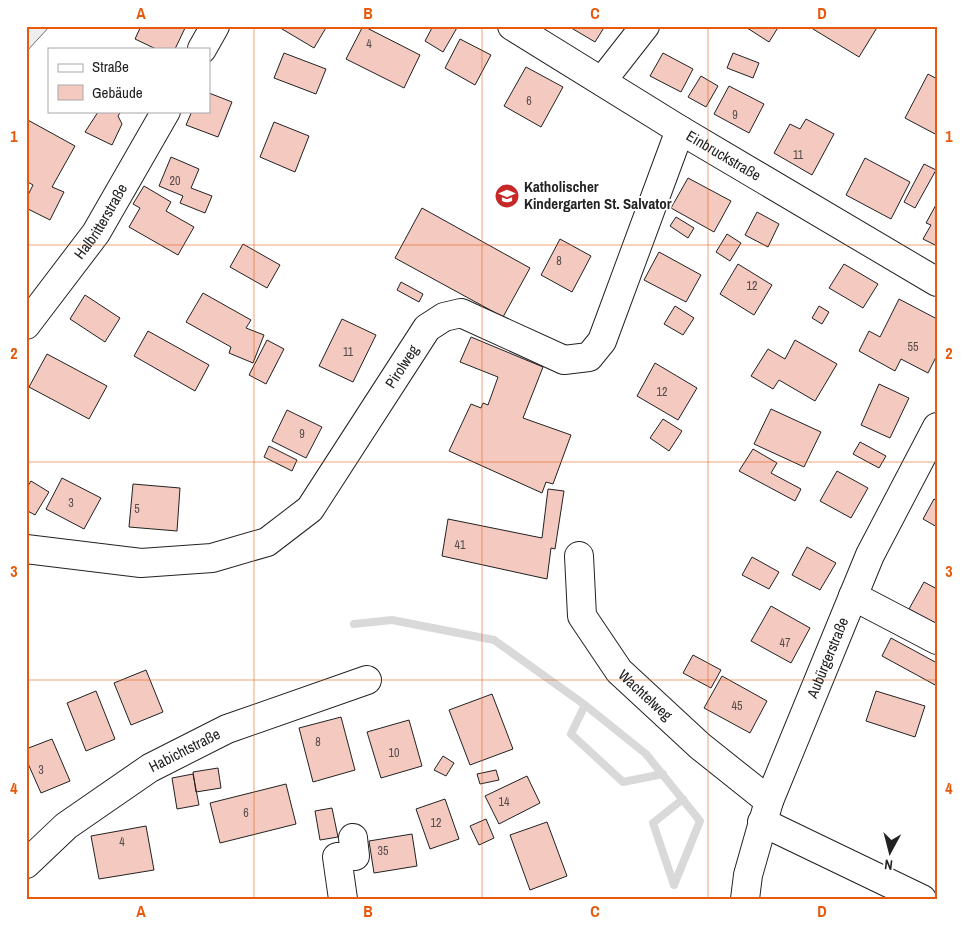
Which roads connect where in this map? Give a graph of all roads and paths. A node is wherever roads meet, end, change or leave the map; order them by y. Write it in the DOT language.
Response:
graph roads {
  1 [pos="215,26"];
  2 [pos="512,26"];
  3 [pos="645,26"];
  4 [pos="203,48"];
  5 [pos="602,81"];
  6 [pos="165,112"];
  7 [pos="680,130"];
  8 [pos="937,282"];
  9 [pos="26,325"];
  10 [pos="937,427"];
  11 [pos="26,549"];
  12 [pos="579,556"];
  13 [pos="853,596"];
  14 [pos="937,640"];
  15 [pos="366,680"];
  16 [pos="766,812"];
  17 [pos="353,838"];
  18 [pos="26,864"];
  19 [pos="343,899"];
  20 [pos="745,899"];
  21 [pos="922,899"];
  1 -- 4 [label="street"];
  2 -- 5 [label="street, Einbruckstraße"];
  3 -- 5 [label="street"];
  5 -- 7 [label="street, Einbruckstraße"];
  6 -- 9 [label="street, Halbritterstraße"];
  7 -- 8 [label="street, Einbruckstraße"];
  7 -- 11 [label="street, Pirolweg"];
  10 -- 13 [label="street, Aubürgerstraße"];
  12 -- 16 [label="street, Wachtelweg"];
  13 -- 14 [label="street"];
  13 -- 16 [label="street, Aubürgerstraße"];
  15 -- 18 [label="street, Habichtstraße"];
  16 -- 20 [label="street, Aubürgerstraße"];
  16 -- 21 [label="street, Wachtelweg"];
  17 -- 19 [label="street"];
}
